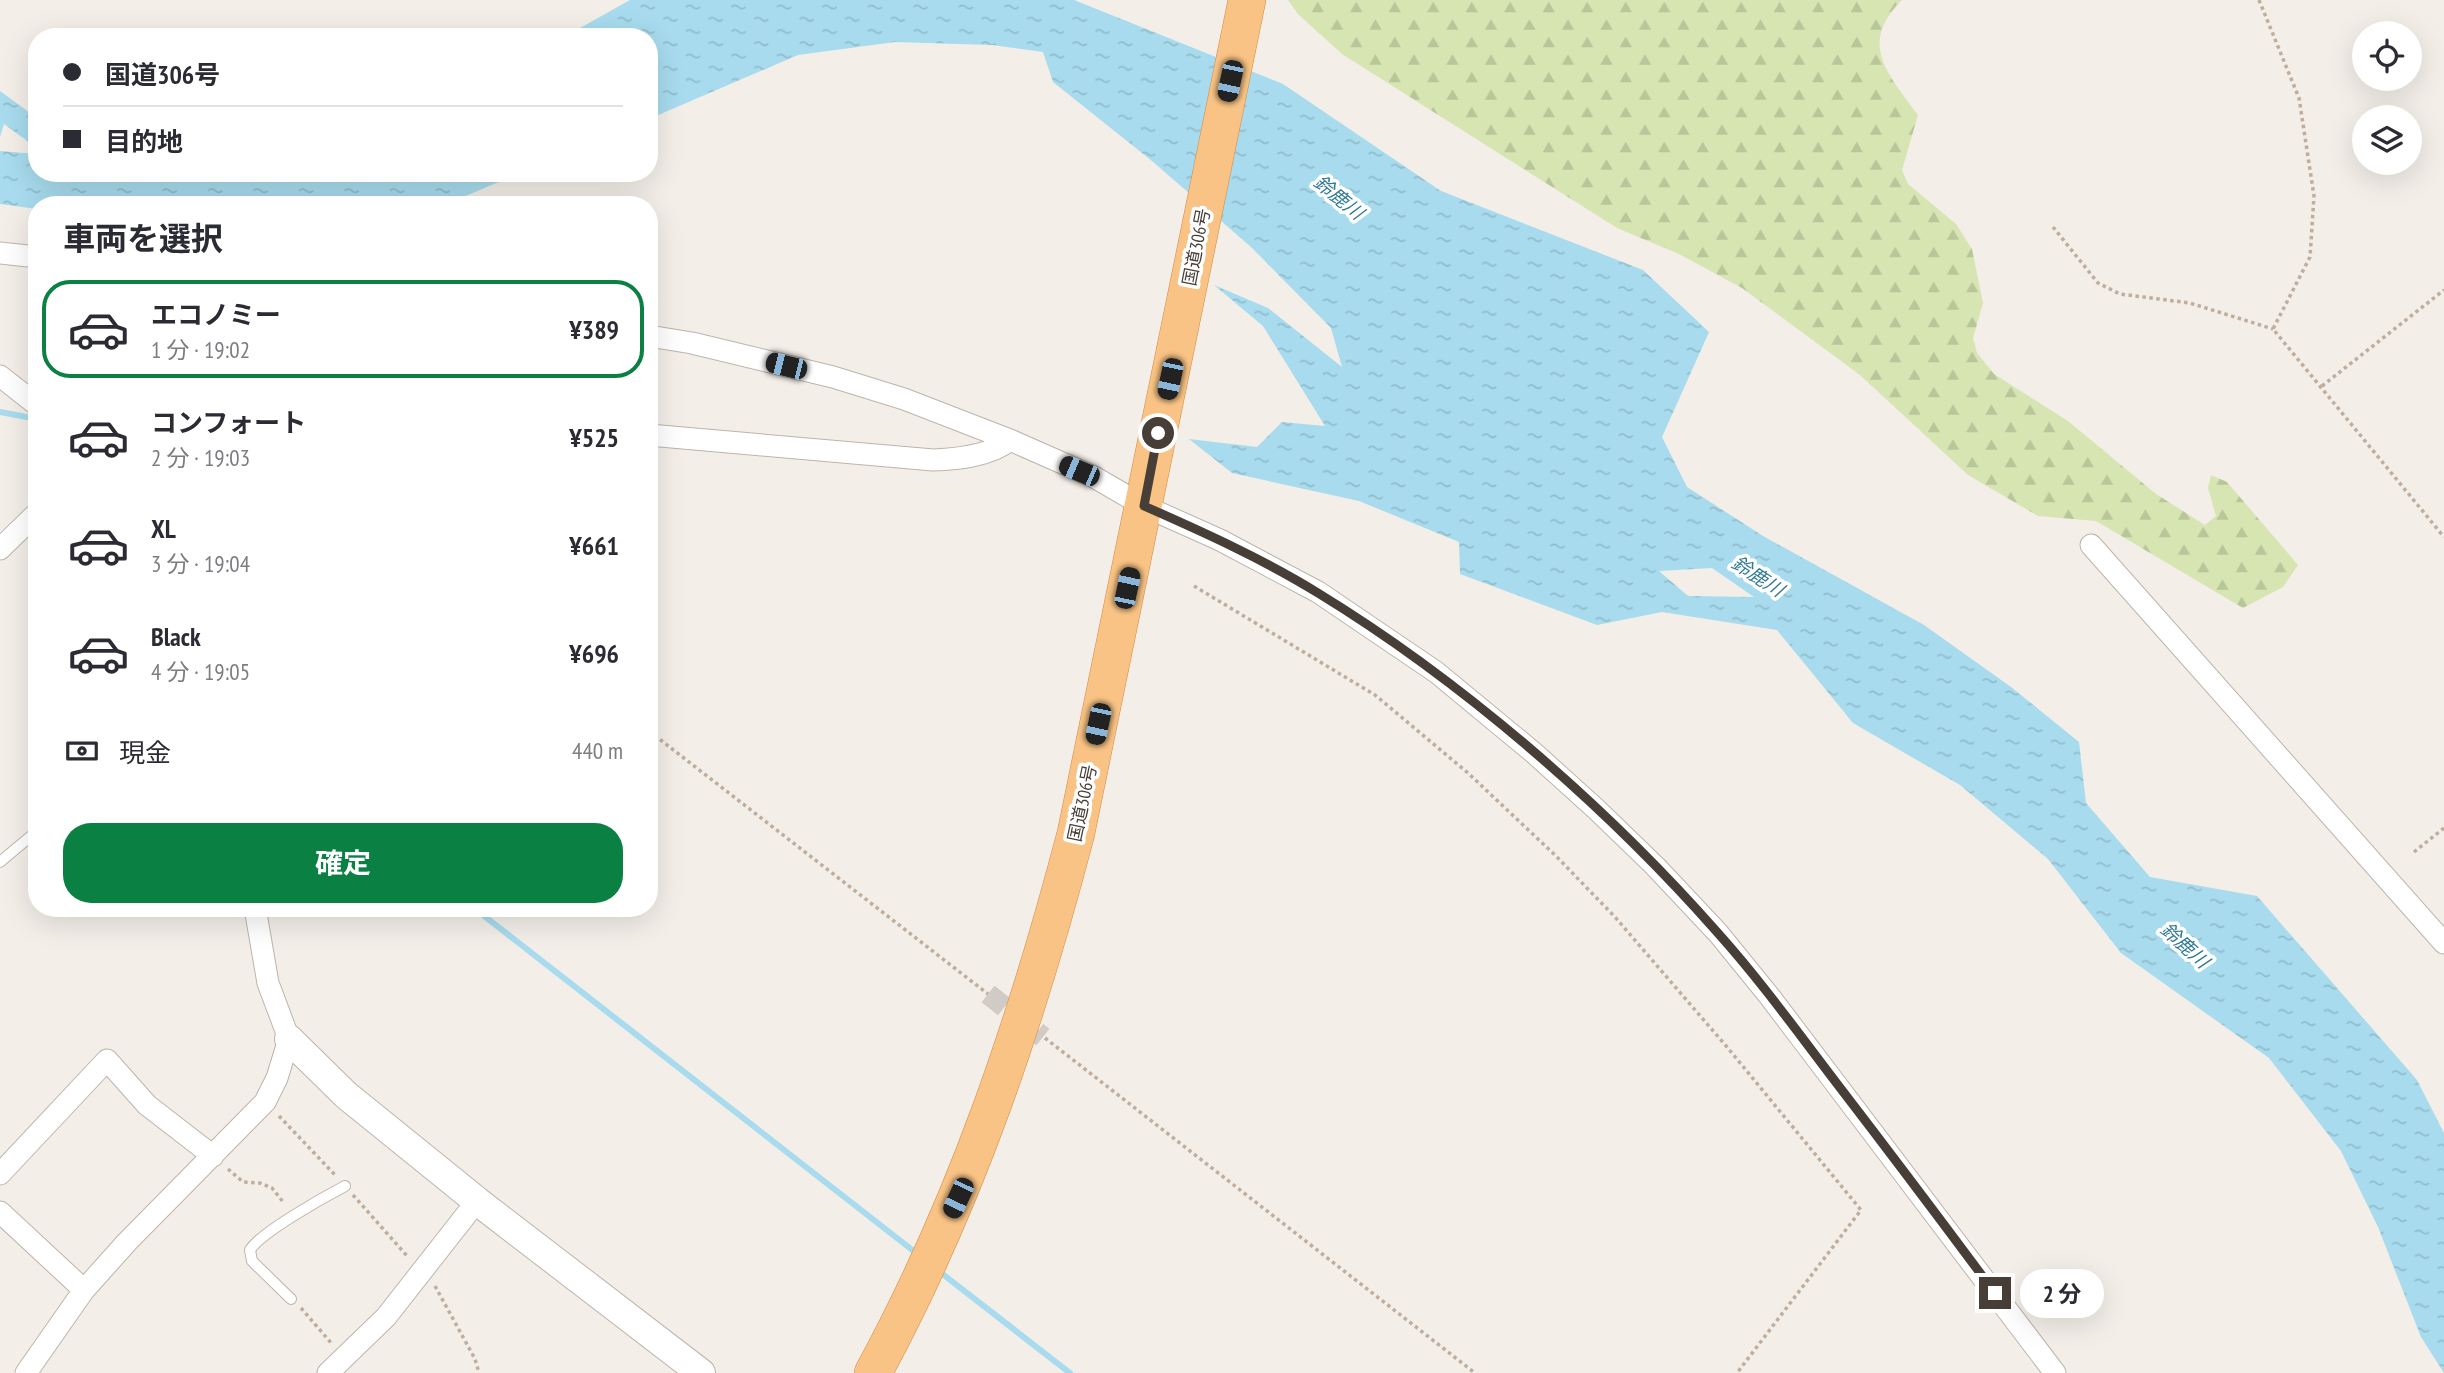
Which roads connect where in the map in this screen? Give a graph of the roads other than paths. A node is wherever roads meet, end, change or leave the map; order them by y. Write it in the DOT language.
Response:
graph roads {
  1 [pos="1247,0"];
  2 [pos="0,253"];
  3 [pos="28,256"];
  4 [pos="658,338"];
  5 [pos="0,376"];
  6 [pos="28,398"];
  7 [pos="658,436"];
  8 [pos="1010,440"];
  9 [pos="1146,497"];
  10 [pos="28,522"];
  11 [pos="2091,545"];
  12 [pos="0,549"];
  13 [pos="28,839"];
  14 [pos="0,862"];
  15 [pos="251,917"];
  16 [pos="2444,943"];
  17 [pos="289,1039"];
  18 [pos="213,1156"];
  19 [pos="0,1174"];
  20 [pos="345,1186"];
  21 [pos="477,1201"];
  22 [pos="0,1212"];
  23 [pos="83,1290"];
  24 [pos="291,1299"];
  25 [pos="26,1373"];
  26 [pos="328,1373"];
  27 [pos="701,1373"];
  28 [pos="873,1373"];
  29 [pos="2054,1373"];
  1 -- 9 [label="highway, 国道306号"];
  2 -- 3 [label="street"];
  4 -- 8 [label="street"];
  5 -- 6 [label="street"];
  7 -- 8 [label="street"];
  8 -- 9 [label="street"];
  9 -- 28 [label="highway, 国道306号"];
  9 -- 29 [label="street"];
  10 -- 12 [label="street"];
  11 -- 16 [label="street"];
  13 -- 14 [label="lane"];
  15 -- 17 [label="street"];
  17 -- 18 [label="street"];
  17 -- 21 [label="street"];
  18 -- 19 [label="street"];
  18 -- 23 [label="street"];
  20 -- 24 [label="lane"];
  21 -- 26 [label="street"];
  21 -- 27 [label="street"];
  22 -- 23 [label="street"];
  23 -- 25 [label="street"];
}
